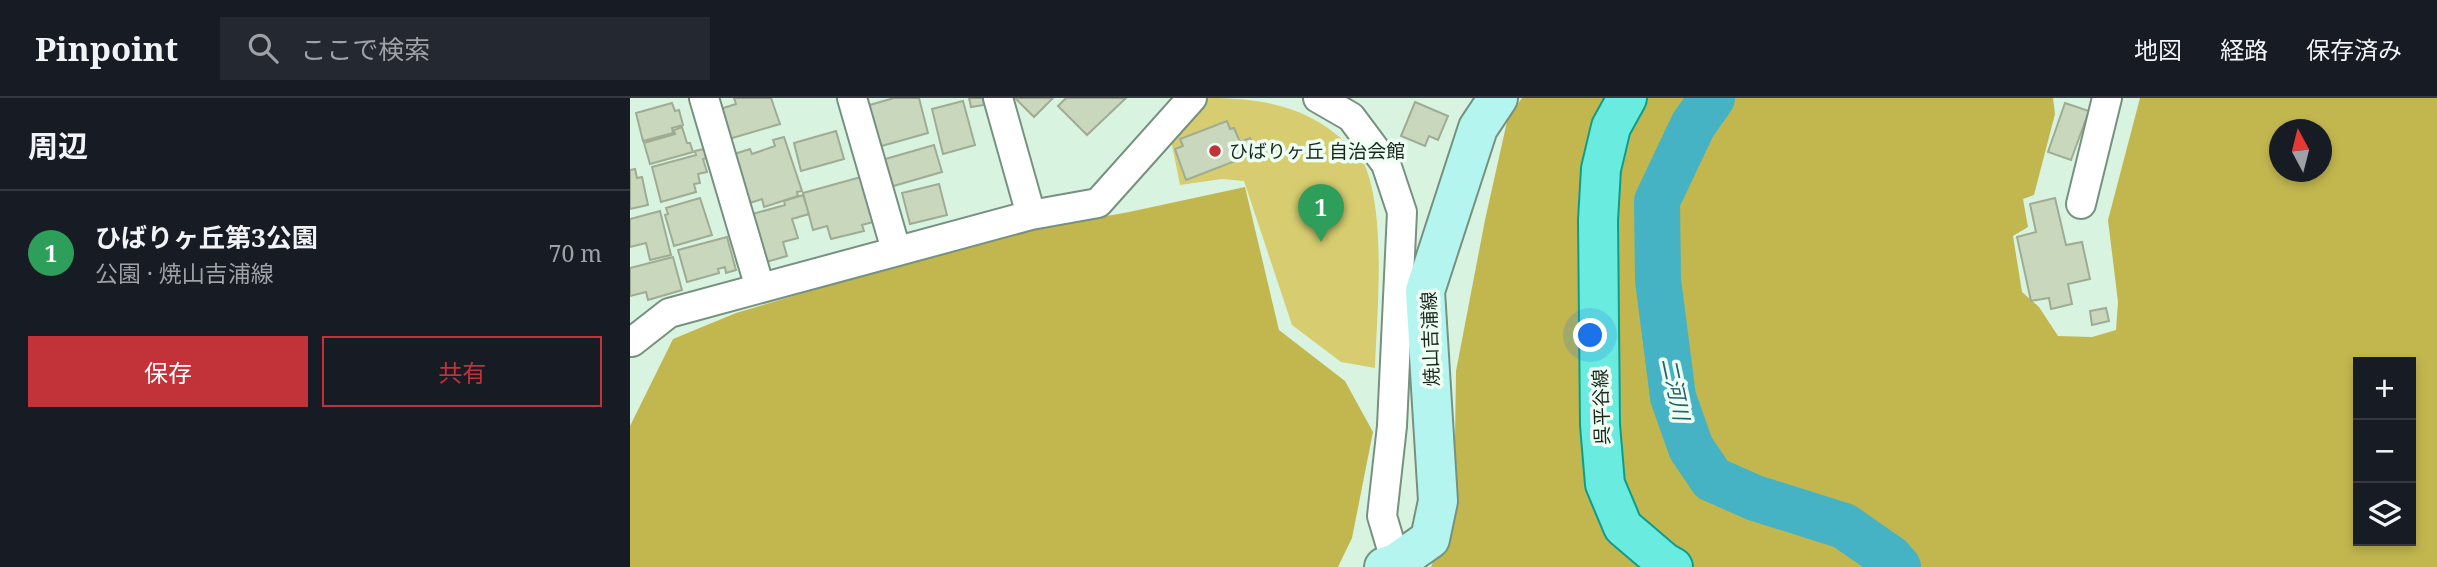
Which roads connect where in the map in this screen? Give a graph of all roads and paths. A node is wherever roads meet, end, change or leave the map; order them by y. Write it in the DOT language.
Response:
graph roads {
  1 [pos="704,98"];
  2 [pos="852,98"];
  3 [pos="998,98"];
  4 [pos="1192,98"];
  5 [pos="1318,98"];
  6 [pos="1499,98"];
  7 [pos="1627,98"];
  8 [pos="2107,98"];
  9 [pos="2081,204"];
  10 [pos="1031,215"];
  11 [pos="896,250"];
  12 [pos="760,288"];
  13 [pos="631,341"];
  14 [pos="1390,565"];
  15 [pos="1673,567"];
  1 -- 12 [label="street"];
  2 -- 11 [label="street"];
  3 -- 10 [label="street"];
  4 -- 10 [label="street"];
  5 -- 14 [label="street"];
  6 -- 14 [label="main road, 焼山吉浦線"];
  7 -- 15 [label="main road, 呉平谷線"];
  8 -- 9 [label="street"];
  10 -- 11 [label="street"];
  11 -- 12 [label="street"];
  12 -- 13 [label="street"];
}
